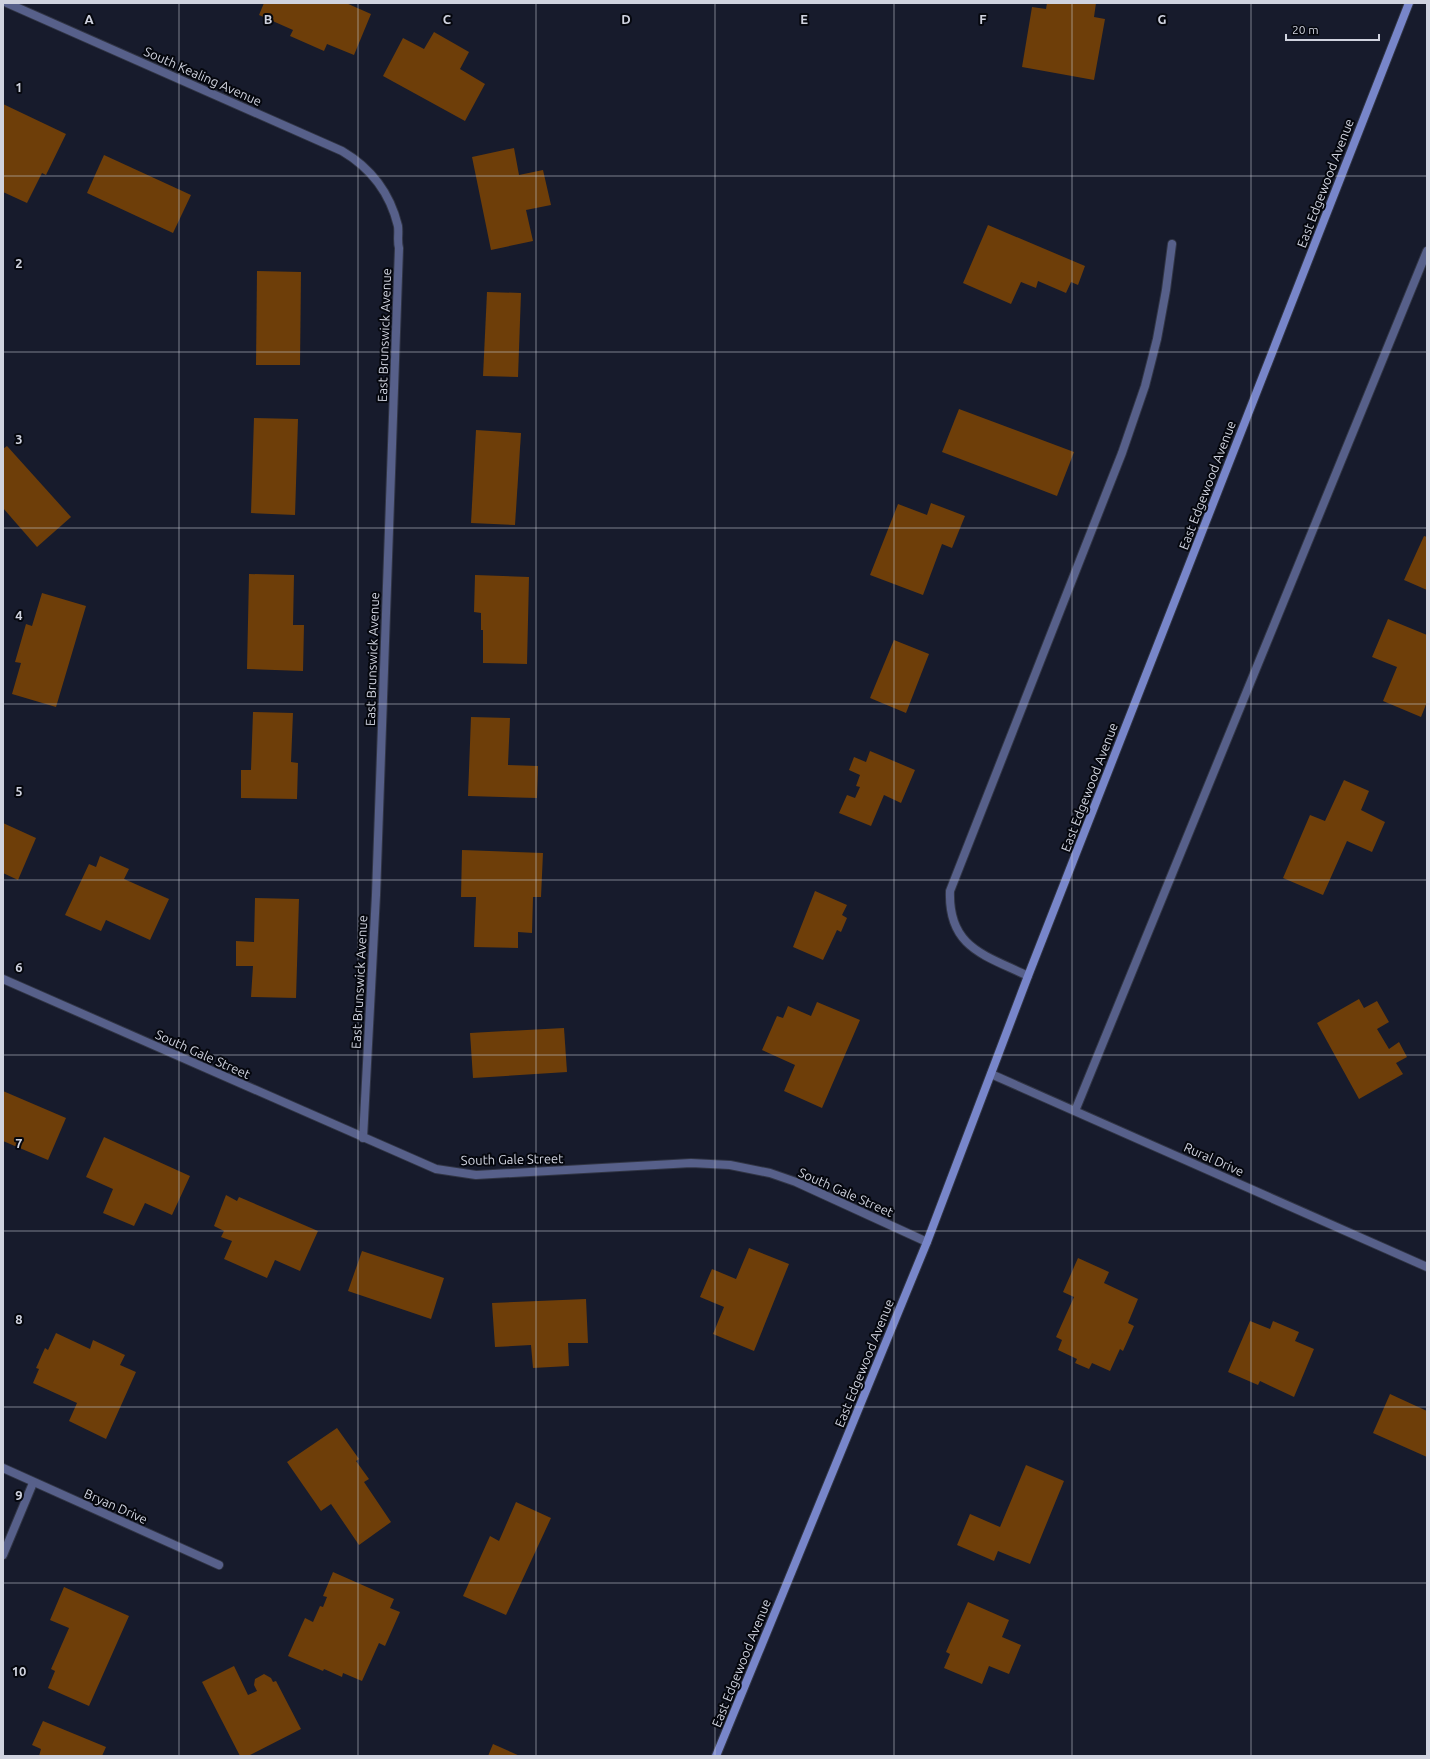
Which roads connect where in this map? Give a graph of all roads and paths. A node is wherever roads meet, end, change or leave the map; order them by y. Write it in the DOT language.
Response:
graph roads {
  1 [pos="7,3"];
  2 [pos="1409,3"];
  3 [pos="380,185"];
  4 [pos="1172,244"];
  5 [pos="1427,251"];
  6 [pos="1028,976"];
  7 [pos="3,978"];
  8 [pos="991,1074"];
  9 [pos="1075,1111"];
  10 [pos="363,1138"];
  11 [pos="927,1242"];
  12 [pos="1427,1267"];
  13 [pos="3,1468"];
  14 [pos="33,1483"];
  15 [pos="3,1555"];
  16 [pos="219,1565"];
  17 [pos="716,1756"];
  1 -- 3 [label="street, South Kealing Avenue"];
  2 -- 6 [label="main road, East Edgewood Avenue"];
  3 -- 10 [label="street, East Brunswick Avenue"];
  4 -- 6 [label="street"];
  5 -- 9 [label="street"];
  6 -- 8 [label="main road, East Edgewood Avenue"];
  7 -- 10 [label="street, South Gale Street"];
  8 -- 9 [label="street, Rural Drive"];
  8 -- 11 [label="main road, East Edgewood Avenue"];
  9 -- 12 [label="street, Rural Drive"];
  10 -- 11 [label="street, South Gale Street"];
  11 -- 17 [label="main road, East Edgewood Avenue"];
  13 -- 14 [label="street, Bryan Drive"];
  14 -- 15 [label="street"];
  14 -- 16 [label="street, Bryan Drive"];
}
